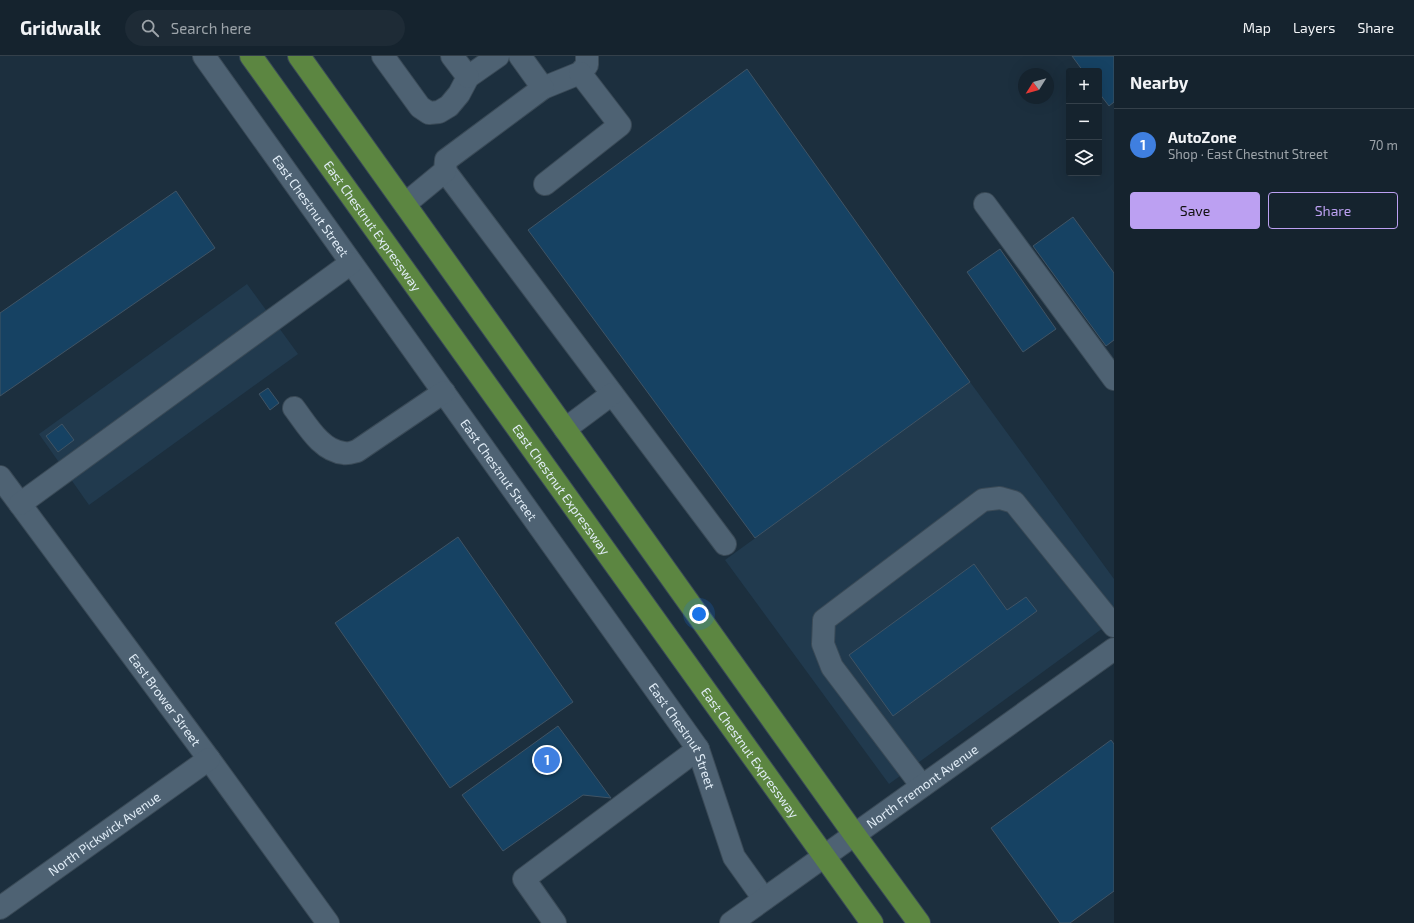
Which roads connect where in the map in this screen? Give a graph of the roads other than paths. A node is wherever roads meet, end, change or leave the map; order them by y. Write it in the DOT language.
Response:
graph roads {
  1 [pos="204,56"];
  2 [pos="251,56"];
  3 [pos="299,56"];
  4 [pos="383,56"];
  5 [pos="452,56"];
  6 [pos="498,56"];
  7 [pos="520,56"];
  8 [pos="584,65"];
  9 [pos="468,77"];
  10 [pos="543,88"];
  11 [pos="445,172"];
  12 [pos="545,184"];
  13 [pos="405,204"];
  14 [pos="985,204"];
  15 [pos="351,263"];
  16 [pos="1114,379"];
  17 [pos="444,392"];
  18 [pos="612,394"];
  19 [pos="294,408"];
  20 [pos="565,430"];
  21 [pos="0,478"];
  22 [pos="20,504"];
  23 [pos="725,544"];
  24 [pos="1114,626"];
  25 [pos="1114,649"];
  26 [pos="698,749"];
  27 [pos="209,759"];
  28 [pos="922,786"];
  29 [pos="854,834"];
  30 [pos="823,856"];
  31 [pos="764,899"];
  32 [pos="0,908"];
  33 [pos="328,923"];
  34 [pos="555,923"];
  35 [pos="731,923"];
  36 [pos="872,923"];
  37 [pos="919,923"];
  1 -- 15 [label="street, East Chestnut Street"];
  2 -- 30 [label="main road, East Chestnut Expressway"];
  3 -- 13 [label="main road"];
  4 -- 9 [label="street"];
  5 -- 9 [label="street"];
  6 -- 9 [label="street"];
  7 -- 10 [label="street"];
  8 -- 10 [label="street"];
  8 -- 12 [label="street"];
  10 -- 11 [label="street"];
  11 -- 13 [label="street"];
  11 -- 18 [label="street"];
  13 -- 20 [label="main road"];
  14 -- 16 [label="street"];
  15 -- 17 [label="street, East Chestnut Street"];
  15 -- 22 [label="street"];
  17 -- 19 [label="street"];
  17 -- 26 [label="street, East Chestnut Street"];
  18 -- 20 [label="street"];
  18 -- 23 [label="street"];
  20 -- 29 [label="main road"];
  21 -- 22 [label="street, East Brower Street"];
  22 -- 27 [label="street, East Brower Street"];
  24 -- 28 [label="street"];
  25 -- 28 [label="street, North Fremont Avenue"];
  26 -- 31 [label="street, East Chestnut Street"];
  26 -- 34 [label="street"];
  27 -- 32 [label="street, North Pickwick Avenue"];
  27 -- 33 [label="street, East Brower Street"];
  28 -- 29 [label="street, North Fremont Avenue"];
  29 -- 30 [label="street, North Fremont Avenue"];
  29 -- 37 [label="main road"];
  30 -- 31 [label="street, North Fremont Avenue"];
  30 -- 36 [label="main road, East Chestnut Expressway"];
  31 -- 35 [label="street, North Fremont Avenue"];
}
